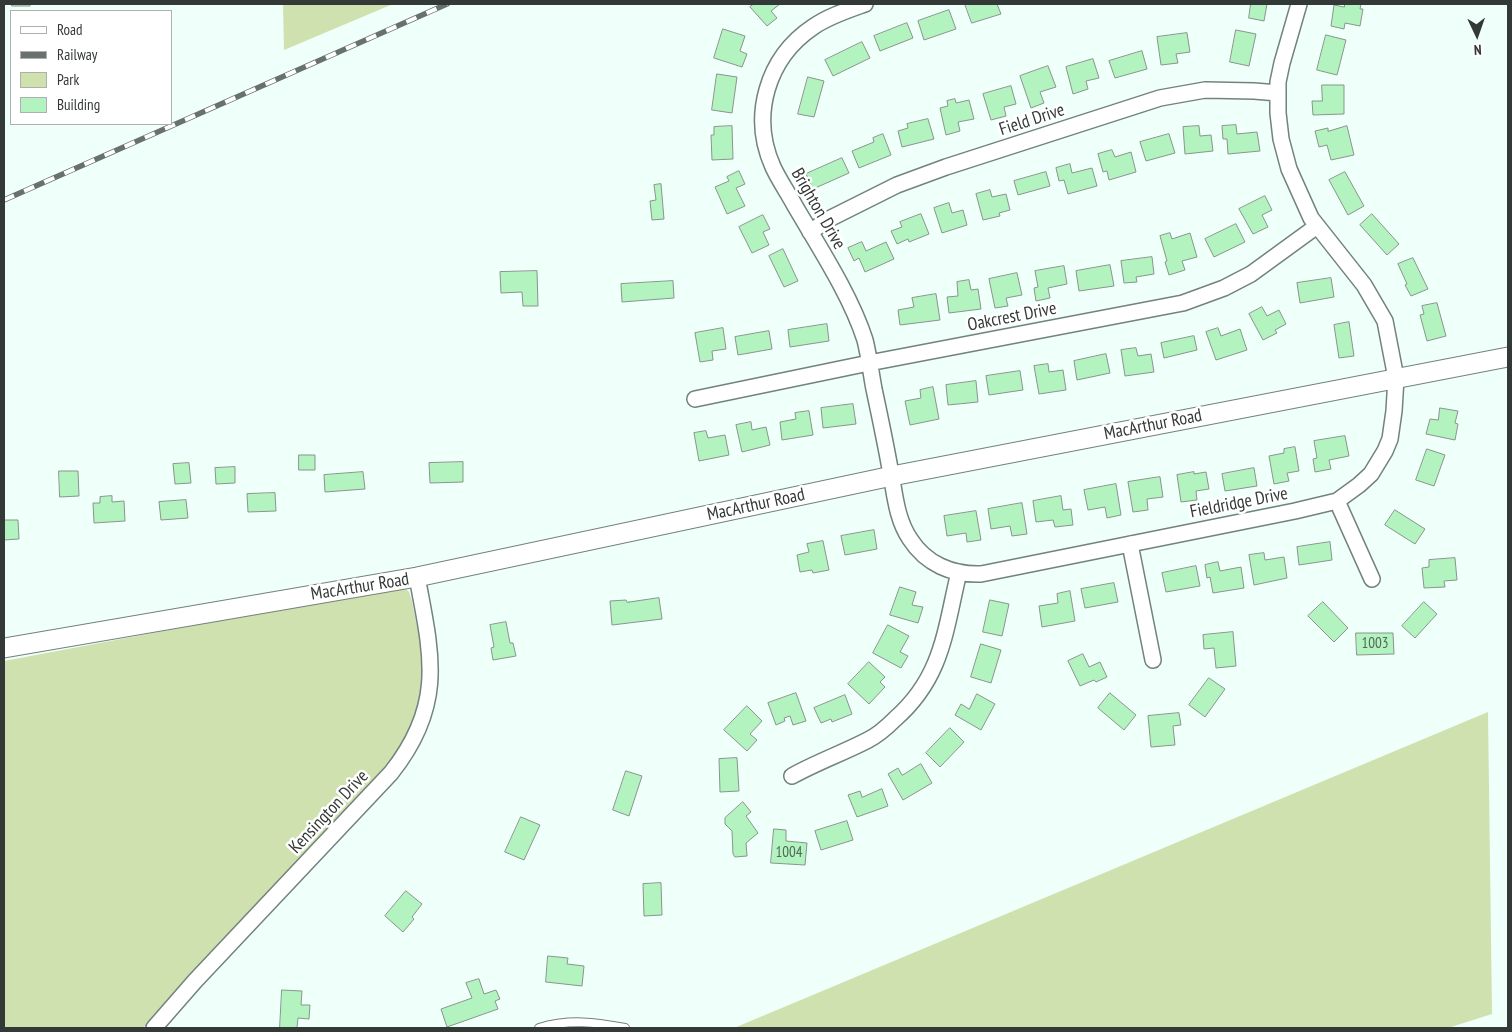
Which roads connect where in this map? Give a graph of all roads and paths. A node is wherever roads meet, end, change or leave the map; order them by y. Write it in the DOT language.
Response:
graph roads {
  1 [pos="865,4"];
  2 [pos="1299,4"];
  3 [pos="1278,93"];
  4 [pos="1317,226"];
  5 [pos="810,232"];
  6 [pos="1508,357"];
  7 [pos="869,363"];
  8 [pos="1396,378"];
  9 [pos="695,399"];
  10 [pos="892,476"];
  11 [pos="1337,501"];
  12 [pos="1130,544"];
  13 [pos="959,572"];
  14 [pos="417,577"];
  15 [pos="1372,579"];
  16 [pos="4,648"];
  17 [pos="1153,660"];
  18 [pos="792,776"];
  19 [pos="154,1028"];
  20 [pos="539,1028"];
  21 [pos="625,1028"];
  1 -- 5 [label="street, Brighton Drive"];
  2 -- 3 [label="street, Fieldridge Drive"];
  3 -- 4 [label="street, Fieldridge Drive"];
  3 -- 5 [label="street, Field Drive"];
  4 -- 7 [label="street, Oakcrest Drive"];
  4 -- 8 [label="street, Fieldridge Drive"];
  5 -- 7 [label="street, Brighton Drive"];
  6 -- 8 [label="street, MacArthur Road"];
  7 -- 9 [label="street, Oakcrest Drive"];
  7 -- 10 [label="street, Brighton Drive"];
  8 -- 10 [label="street, MacArthur Road"];
  8 -- 11 [label="street, Fieldridge Drive"];
  10 -- 13 [label="street, Fieldridge Drive"];
  10 -- 14 [label="street, MacArthur Road"];
  11 -- 12 [label="street, Fieldridge Drive"];
  11 -- 15 [label="street"];
  12 -- 13 [label="street, Fieldridge Drive"];
  12 -- 17 [label="street"];
  13 -- 18 [label="street"];
  14 -- 16 [label="street, MacArthur Road"];
  14 -- 19 [label="street, Kensington Drive"];
  20 -- 21 [label="lane"];
}
